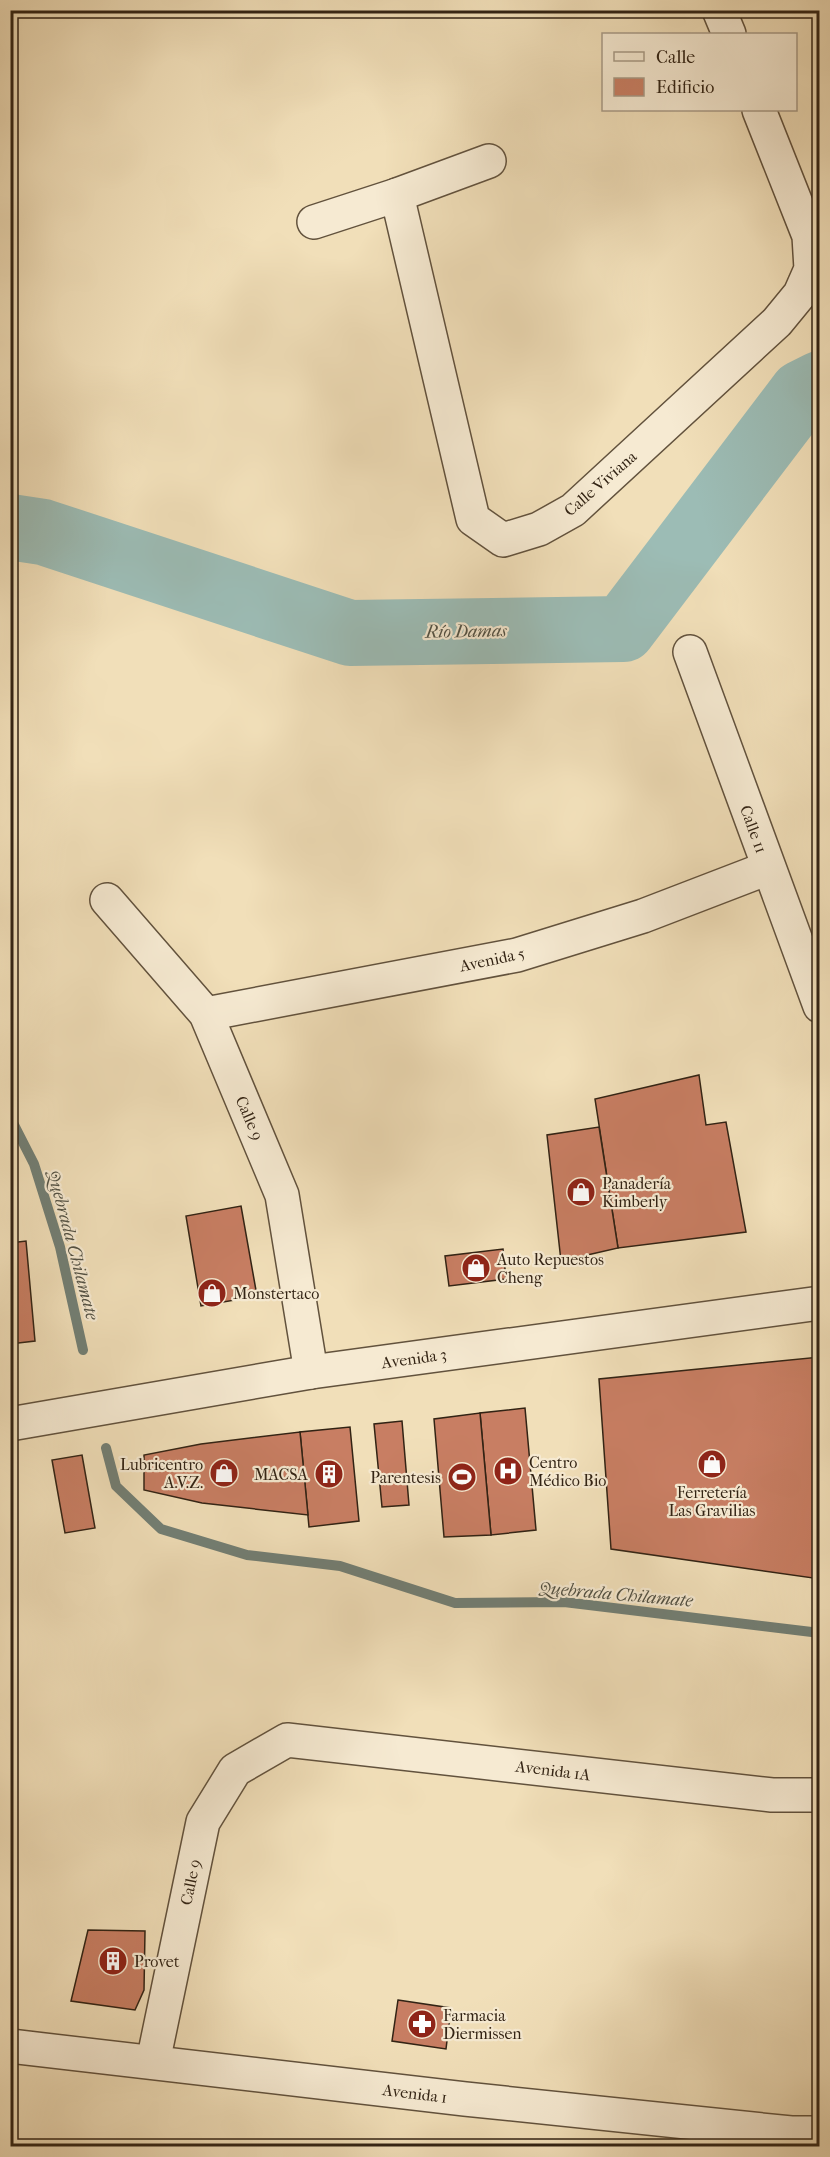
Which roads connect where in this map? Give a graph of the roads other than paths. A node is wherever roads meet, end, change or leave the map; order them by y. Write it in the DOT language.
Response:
graph roads {
  1 [pos="719,10"];
  2 [pos="729,33"];
  3 [pos="759,111"];
  4 [pos="489,161"];
  5 [pos="397,195"];
  6 [pos="314,222"];
  7 [pos="690,652"];
  8 [pos="768,868"];
  9 [pos="107,900"];
  10 [pos="819,1006"];
  11 [pos="206,1014"];
  12 [pos="819,1303"];
  13 [pos="311,1372"];
  14 [pos="10,1424"];
  15 [pos="287,1740"];
  16 [pos="819,1795"];
  17 [pos="10,2046"];
  18 [pos="153,2062"];
  19 [pos="819,2133"];
  1 -- 2 [label="street"];
  3 -- 5 [label="street, Calle Viviana"];
  4 -- 5 [label="street"];
  5 -- 6 [label="street"];
  7 -- 8 [label="street, Calle 11"];
  8 -- 10 [label="street, Calle 11"];
  8 -- 11 [label="street, Avenida 5"];
  9 -- 11 [label="street, Calle 9"];
  11 -- 13 [label="street, Calle 9"];
  12 -- 13 [label="street, Avenida 3"];
  13 -- 14 [label="street, Avenida 3"];
  15 -- 16 [label="street, Avenida 1A"];
  15 -- 18 [label="street, Calle 9"];
  17 -- 18 [label="street, Avenida 1"];
  18 -- 19 [label="street, Avenida 1"];
}
